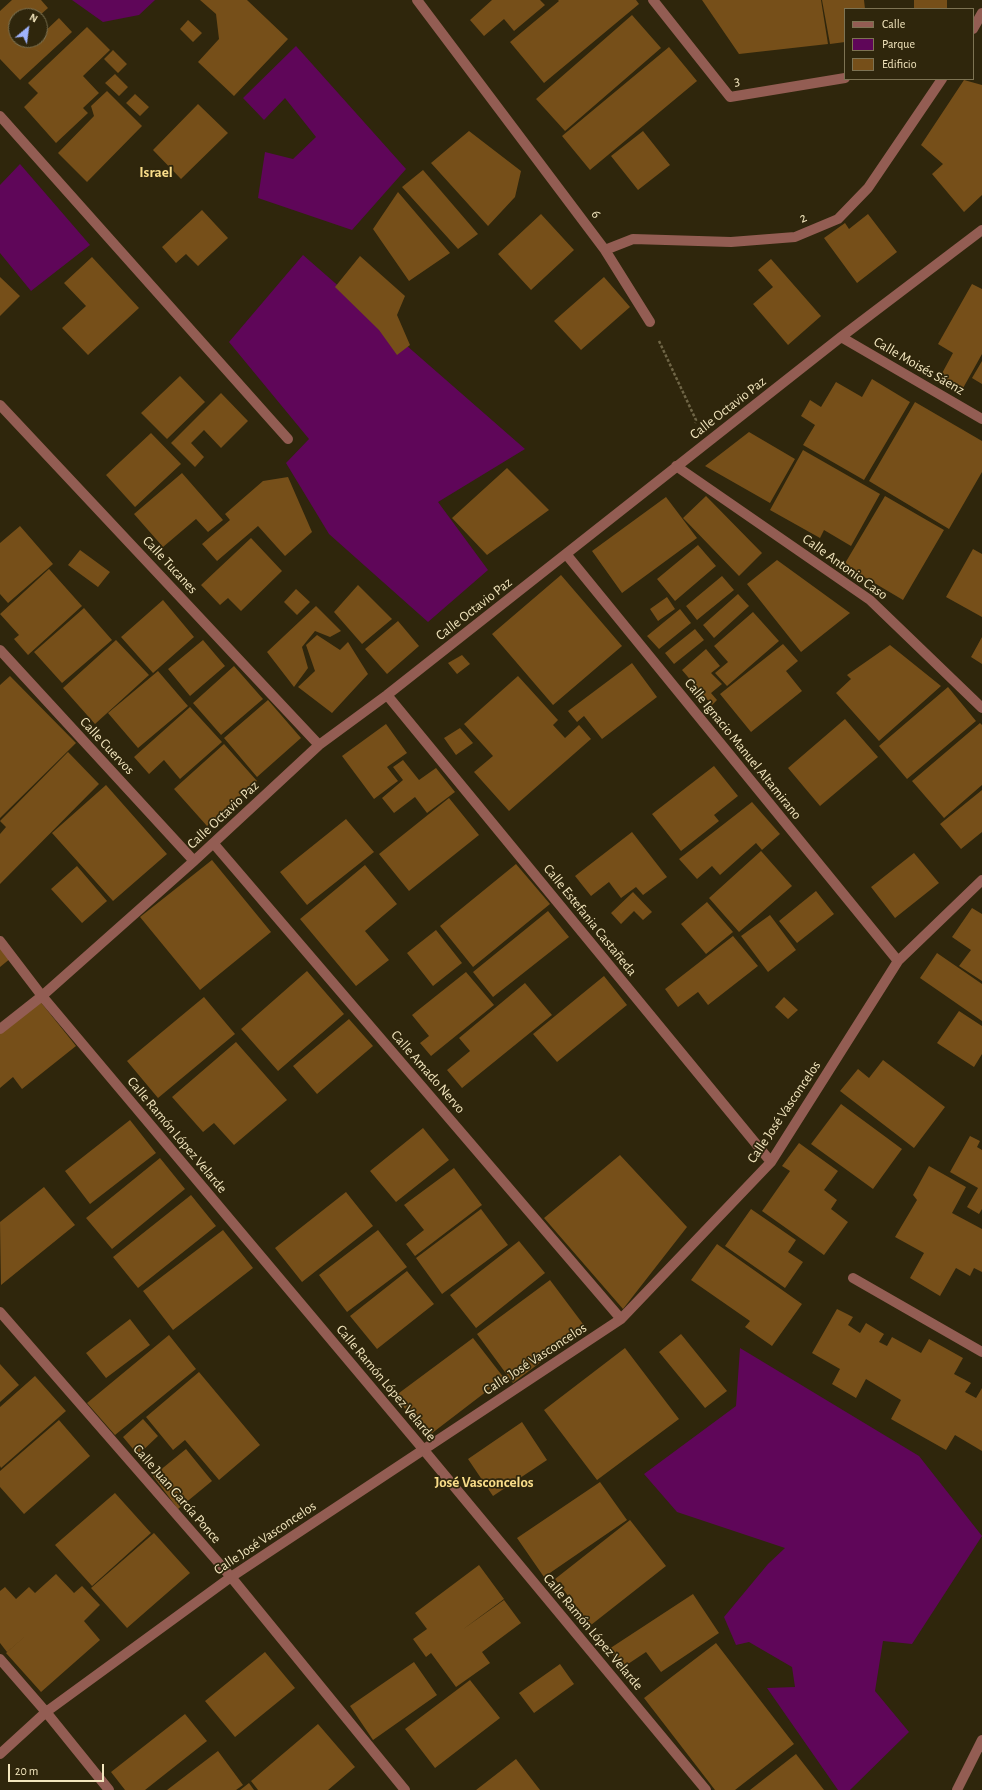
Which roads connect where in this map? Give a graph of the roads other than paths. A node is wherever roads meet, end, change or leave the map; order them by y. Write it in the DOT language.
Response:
graph roads {
  1 [pos="417,0"];
  2 [pos="653,0"];
  3 [pos="982,13"];
  4 [pos="974,27"];
  5 [pos="844,78"];
  6 [pos="941,80"];
  7 [pos="0,116"];
  8 [pos="982,230"];
  9 [pos="605,250"];
  10 [pos="650,322"];
  11 [pos="841,337"];
  12 [pos="0,405"];
  13 [pos="982,419"];
  14 [pos="288,439"];
  15 [pos="676,466"];
  16 [pos="566,554"];
  17 [pos="0,650"];
  18 [pos="387,695"];
  19 [pos="982,708"];
  20 [pos="319,745"];
  21 [pos="214,844"];
  22 [pos="194,861"];
  23 [pos="982,880"];
  24 [pos="0,941"];
  25 [pos="898,961"];
  26 [pos="42,996"];
  27 [pos="0,1029"];
  28 [pos="771,1162"];
  29 [pos="853,1278"];
  30 [pos="0,1312"];
  31 [pos="621,1319"];
  32 [pos="982,1352"];
  33 [pos="423,1449"];
  34 [pos="231,1577"];
  35 [pos="0,1659"];
  36 [pos="46,1712"];
  37 [pos="982,1740"];
  38 [pos="0,1754"];
  39 [pos="109,1790"];
  40 [pos="405,1790"];
  41 [pos="706,1790"];
  42 [pos="957,1790"];
  1 -- 9 [label="street, 6"];
  2 -- 5 [label="street, 3"];
  3 -- 4 [label="street"];
  6 -- 9 [label="street, 2"];
  7 -- 14 [label="street"];
  8 -- 11 [label="street, Calle Octavio Paz"];
  9 -- 10 [label="street, 6"];
  11 -- 13 [label="street, Calle Moisés Sáenz"];
  11 -- 15 [label="street, Calle Octavio Paz"];
  12 -- 20 [label="street, Calle Tucanes"];
  15 -- 16 [label="street, Calle Octavio Paz"];
  15 -- 19 [label="street, Calle Antonio Caso"];
  16 -- 18 [label="street, Calle Octavio Paz"];
  16 -- 25 [label="street, Calle Ignacio Manuel Altamirano"];
  17 -- 22 [label="street, Calle Cuervos"];
  18 -- 20 [label="street, Calle Octavio Paz"];
  18 -- 28 [label="street, Calle Estefania Castañeda"];
  20 -- 21 [label="street, Calle Octavio Paz"];
  21 -- 22 [label="street, Calle Octavio Paz"];
  21 -- 31 [label="street, Calle Amado Nervo"];
  22 -- 26 [label="street, Calle Octavio Paz"];
  23 -- 25 [label="street, Calle José Vasconcelos"];
  24 -- 26 [label="street, Calle Ramón López Velarde"];
  25 -- 28 [label="street, Calle José Vasconcelos"];
  26 -- 27 [label="street, Calle Octavio Paz"];
  26 -- 33 [label="street, Calle Ramón López Velarde"];
  28 -- 31 [label="street, Calle José Vasconcelos"];
  29 -- 32 [label="street"];
  30 -- 34 [label="street, Calle Juan García Ponce"];
  31 -- 33 [label="street, Calle José Vasconcelos"];
  33 -- 34 [label="street, Calle José Vasconcelos"];
  33 -- 41 [label="street, Calle Ramón López Velarde"];
  34 -- 36 [label="street, Calle José Vasconcelos"];
  34 -- 40 [label="street, Calle Juan García Ponce"];
  35 -- 36 [label="street"];
  36 -- 38 [label="street, Calle José Vasconcelos"];
  36 -- 39 [label="street"];
  37 -- 42 [label="street"];
}
